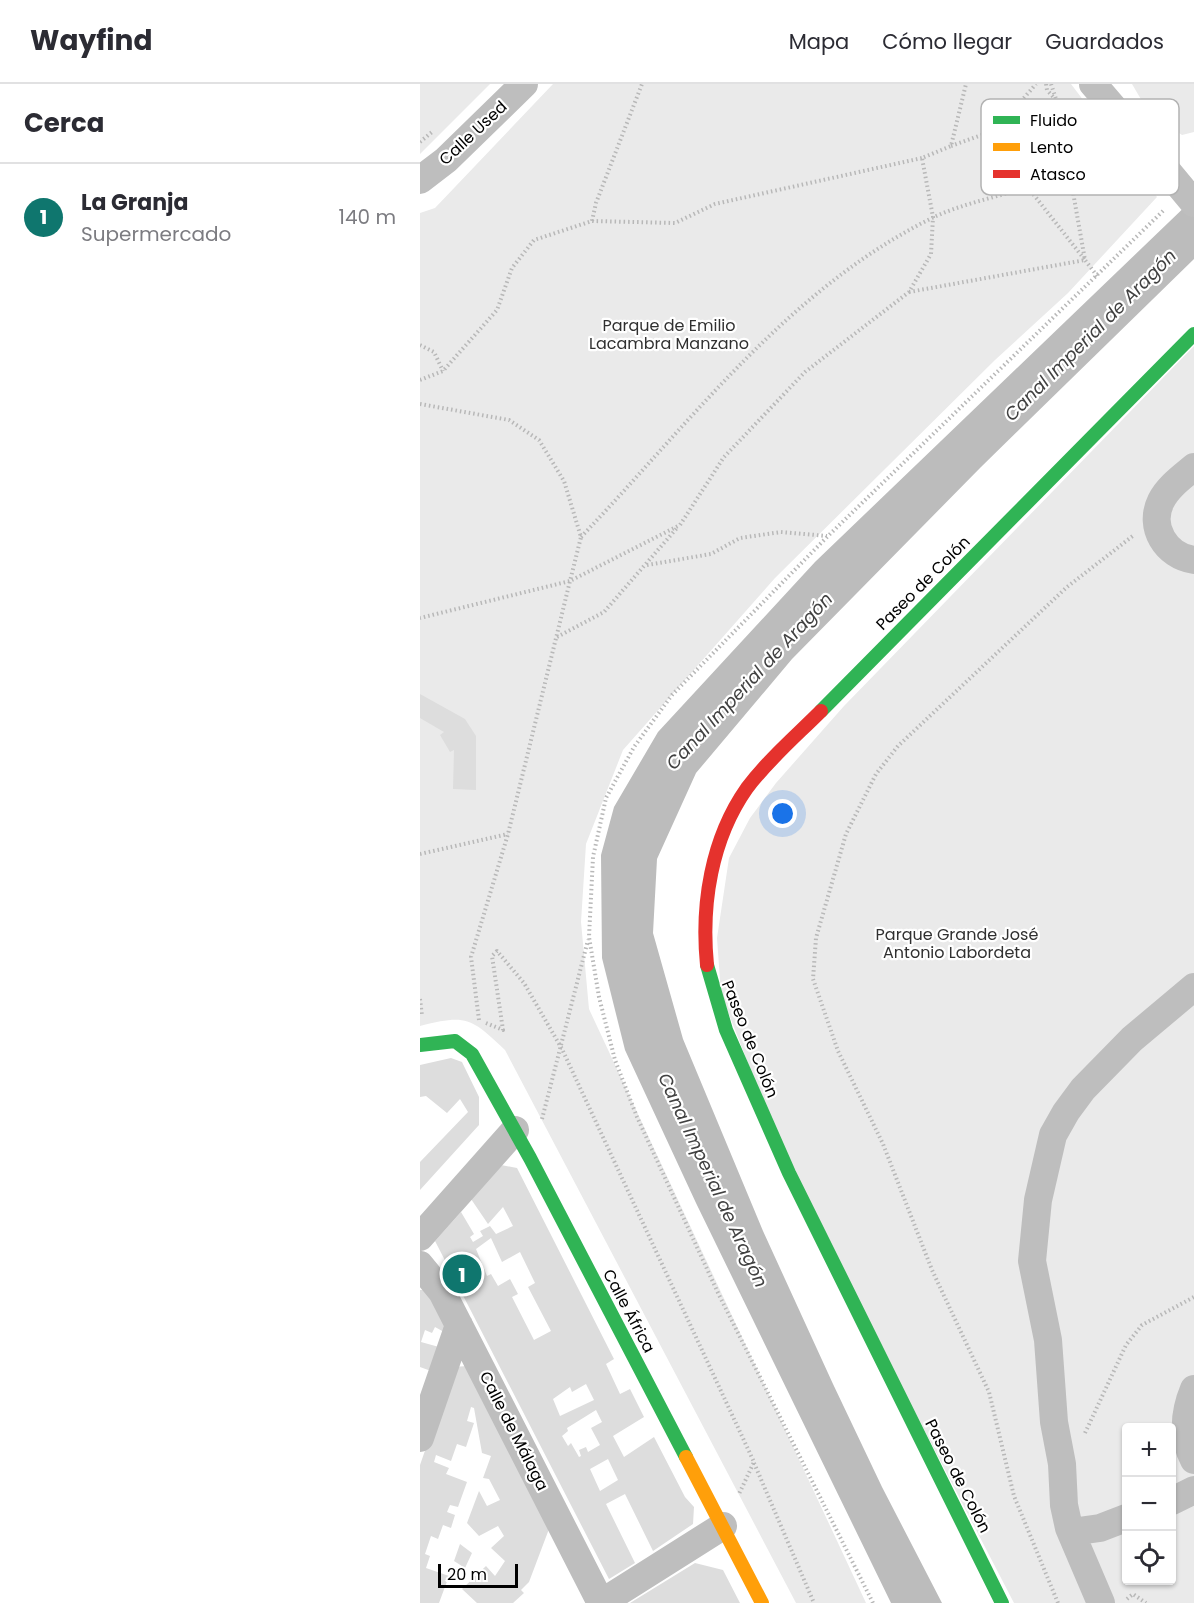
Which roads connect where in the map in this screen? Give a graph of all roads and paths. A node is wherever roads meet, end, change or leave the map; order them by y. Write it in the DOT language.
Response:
graph roads {
  1 [pos="524,84"];
  2 [pos="642,84"];
  3 [pos="966,84"];
  4 [pos="1036,84"];
  5 [pos="1046,84"];
  6 [pos="1051,84"];
  7 [pos="1092,84"];
  8 [pos="1023,99"];
  9 [pos="1054,99"];
  10 [pos="1056,99"];
  11 [pos="1105,99"];
  12 [pos="981,136"];
  13 [pos="951,146"];
  14 [pos="922,158"];
  15 [pos="420,180"];
  16 [pos="1003,195"];
  17 [pos="1034,195"];
  18 [pos="1073,195"];
  19 [pos="1182,203"];
  20 [pos="933,217"];
  21 [pos="592,220"];
  22 [pos="1085,260"];
  23 [pos="1098,277"];
  24 [pos="909,292"];
  25 [pos="1194,334"];
  26 [pos="420,345"];
  27 [pos="443,371"];
  28 [pos="420,380"];
  29 [pos="420,404"];
  30 [pos="1194,467"];
  31 [pos="1156,519"];
  32 [pos="680,525"];
  33 [pos="828,536"];
  34 [pos="581,537"];
  35 [pos="1194,560"];
  36 [pos="647,565"];
  37 [pos="570,581"];
  38 [pos="420,618"];
  39 [pos="556,637"];
  40 [pos="508,834"];
  41 [pos="420,854"];
  42 [pos="589,937"];
  43 [pos="1194,987"];
  44 [pos="420,1045"];
  45 [pos="562,1049"];
  46 [pos="527,1129"];
  47 [pos="420,1236"];
  48 [pos="420,1265"];
  49 [pos="1194,1297"];
  50 [pos="459,1325"];
  51 [pos="1194,1389"];
  52 [pos="1084,1435"];
  53 [pos="420,1438"];
  54 [pos="1194,1460"];
  55 [pos="754,1462"];
  56 [pos="1194,1490"];
  57 [pos="738,1494"];
  58 [pos="1176,1499"];
  59 [pos="1122,1520"];
  60 [pos="723,1526"];
  61 [pos="1071,1532"];
  62 [pos="601,1603"];
  63 [pos="762,1603"];
  64 [pos="814,1603"];
  65 [pos="873,1603"];
  66 [pos="1002,1603"];
  67 [pos="1058,1603"];
  68 [pos="1101,1603"];
  69 [pos="1122,1603"];
  70 [pos="1146,1603"];
  1 -- 15 [label="street, Calle Used"];
  2 -- 21 [label="path"];
  3 -- 13 [label="path"];
  4 -- 8 [label="path"];
  5 -- 9 [label="path"];
  6 -- 10 [label="path"];
  7 -- 11 [label="street, bridge"];
  12 -- 13 [label="path"];
  13 -- 14 [label="path"];
  14 -- 20 [label="path"];
  14 -- 21 [label="path"];
  16 -- 20 [label="path"];
  17 -- 22 [label="path"];
  18 -- 22 [label="path"];
  19 -- 23 [label="path"];
  20 -- 24 [label="path"];
  20 -- 34 [label="path"];
  21 -- 27 [label="path"];
  22 -- 23 [label="path"];
  22 -- 24 [label="path"];
  23 -- 33 [label="path"];
  24 -- 32 [label="path"];
  25 -- 66 [label="street, Paseo de Colón"];
  26 -- 27 [label="path"];
  27 -- 28 [label="path"];
  29 -- 34 [label="path"];
  30 -- 31 [label="street"];
  31 -- 35 [label="street"];
  31 -- 67 [label="path"];
  32 -- 36 [label="path"];
  32 -- 37 [label="path"];
  33 -- 36 [label="path"];
  33 -- 42 [label="path"];
  34 -- 37 [label="path"];
  36 -- 39 [label="path"];
  37 -- 38 [label="path"];
  37 -- 39 [label="path"];
  39 -- 40 [label="path"];
  40 -- 41 [label="path"];
  40 -- 45 [label="path"];
  42 -- 45 [label="path"];
  42 -- 65 [label="path"];
  43 -- 61 [label="street"];
  44 -- 46 [label="street, Calle África"];
  45 -- 46 [label="path"];
  45 -- 55 [label="path"];
  46 -- 47 [label="street"];
  46 -- 60 [label="street, Calle África"];
  48 -- 50 [label="street, Calle de Málaga"];
  49 -- 52 [label="path"];
  50 -- 53 [label="street"];
  50 -- 62 [label="street, Calle de Málaga"];
  51 -- 54 [label="street"];
  55 -- 57 [label="path"];
  55 -- 64 [label="path"];
  56 -- 58 [label="street"];
  59 -- 61 [label="street"];
  60 -- 62 [label="street"];
  60 -- 63 [label="street, Calle África"];
  61 -- 68 [label="street"];
  69 -- 70 [label="path"];
}
